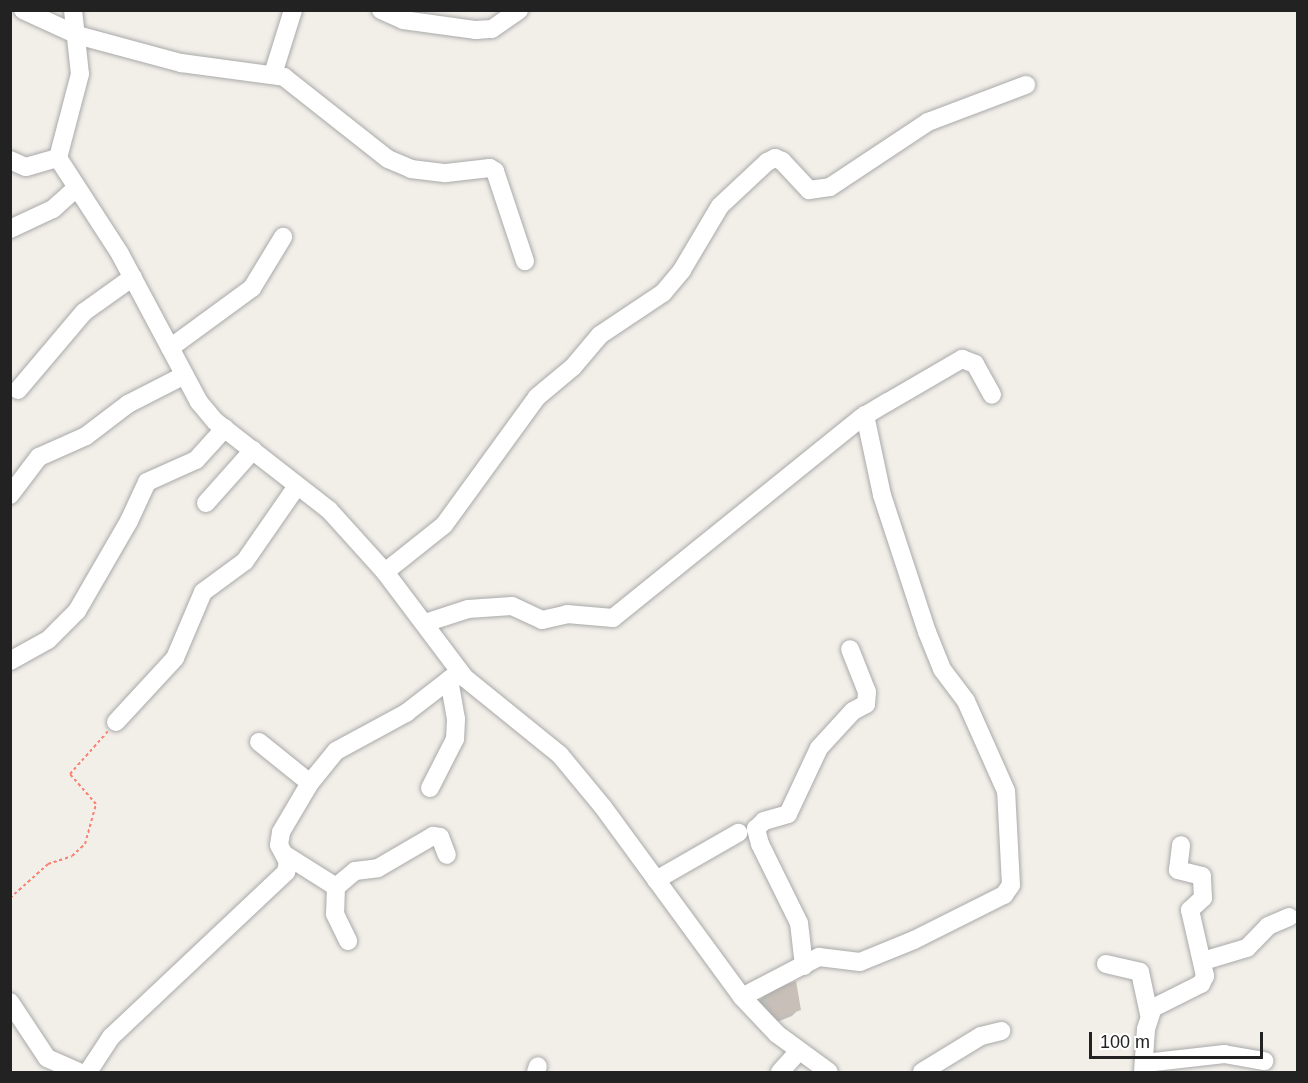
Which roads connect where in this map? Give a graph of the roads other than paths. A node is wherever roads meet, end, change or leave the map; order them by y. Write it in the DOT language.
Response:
graph roads {
  1 [pos="23,10"];
  2 [pos="74,10"];
  3 [pos="293,10"];
  4 [pos="381,10"];
  5 [pos="519,10"];
  6 [pos="77,35"];
  7 [pos="273,75"];
  8 [pos="1026,85"];
  9 [pos="58,158"];
  10 [pos="10,160"];
  11 [pos="75,189"];
  12 [pos="10,229"];
  13 [pos="283,237"];
  14 [pos="525,261"];
  15 [pos="133,277"];
  16 [pos="170,348"];
  17 [pos="183,376"];
  18 [pos="18,390"];
  19 [pos="992,395"];
  20 [pos="865,415"];
  21 [pos="225,428"];
  22 [pos="253,450"];
  23 [pos="297,486"];
  24 [pos="10,495"];
  25 [pos="206,503"];
  26 [pos="385,572"];
  27 [pos="425,623"];
  28 [pos="850,649"];
  29 [pos="10,661"];
  30 [pos="454,676"];
  31 [pos="116,722"];
  32 [pos="259,742"];
  33 [pos="310,783"];
  34 [pos="430,788"];
  35 [pos="738,833"];
  36 [pos="1180,845"];
  37 [pos="284,854"];
  38 [pos="447,855"];
  39 [pos="656,880"];
  40 [pos="336,886"];
  41 [pos="1289,917"];
  42 [pos="348,941"];
  43 [pos="1203,961"];
  44 [pos="1106,964"];
  45 [pos="804,966"];
  46 [pos="742,997"];
  47 [pos="10,1002"];
  48 [pos="1149,1014"];
  49 [pos="1001,1031"];
  50 [pos="798,1052"];
  51 [pos="1264,1061"];
  52 [pos="1144,1068"];
  53 [pos="78,1072"];
  54 [pos="89,1072"];
  55 [pos="780,1072"];
  56 [pos="829,1072"];
  57 [pos="922,1072"];
  1 -- 6 [label="street"];
  2 -- 6 [label="street"];
  3 -- 7 [label="street"];
  4 -- 5 [label="street"];
  6 -- 7 [label="street"];
  6 -- 9 [label="street"];
  7 -- 14 [label="street"];
  8 -- 26 [label="street"];
  9 -- 10 [label="street"];
  9 -- 11 [label="street"];
  11 -- 12 [label="street"];
  11 -- 15 [label="street"];
  13 -- 16 [label="street"];
  15 -- 16 [label="street"];
  15 -- 18 [label="street"];
  16 -- 17 [label="street"];
  17 -- 21 [label="street"];
  17 -- 24 [label="street"];
  19 -- 20 [label="street"];
  20 -- 27 [label="street"];
  20 -- 45 [label="street"];
  21 -- 22 [label="street"];
  21 -- 29 [label="street"];
  22 -- 23 [label="street"];
  22 -- 25 [label="street"];
  23 -- 26 [label="street"];
  23 -- 31 [label="street"];
  26 -- 27 [label="street"];
  27 -- 30 [label="street"];
  28 -- 45 [label="street"];
  30 -- 33 [label="street"];
  30 -- 34 [label="street"];
  30 -- 39 [label="street"];
  32 -- 33 [label="street"];
  33 -- 37 [label="street"];
  35 -- 39 [label="street"];
  36 -- 43 [label="street"];
  37 -- 40 [label="street"];
  37 -- 54 [label="street"];
  38 -- 40 [label="street"];
  39 -- 46 [label="street"];
  40 -- 42 [label="street"];
  41 -- 43 [label="street"];
  43 -- 48 [label="street"];
  44 -- 48 [label="street"];
  45 -- 46 [label="street"];
  46 -- 50 [label="street"];
  47 -- 53 [label="street"];
  48 -- 52 [label="street"];
  49 -- 57 [label="street"];
  50 -- 55 [label="street"];
  50 -- 56 [label="street"];
  51 -- 52 [label="street"];
}
